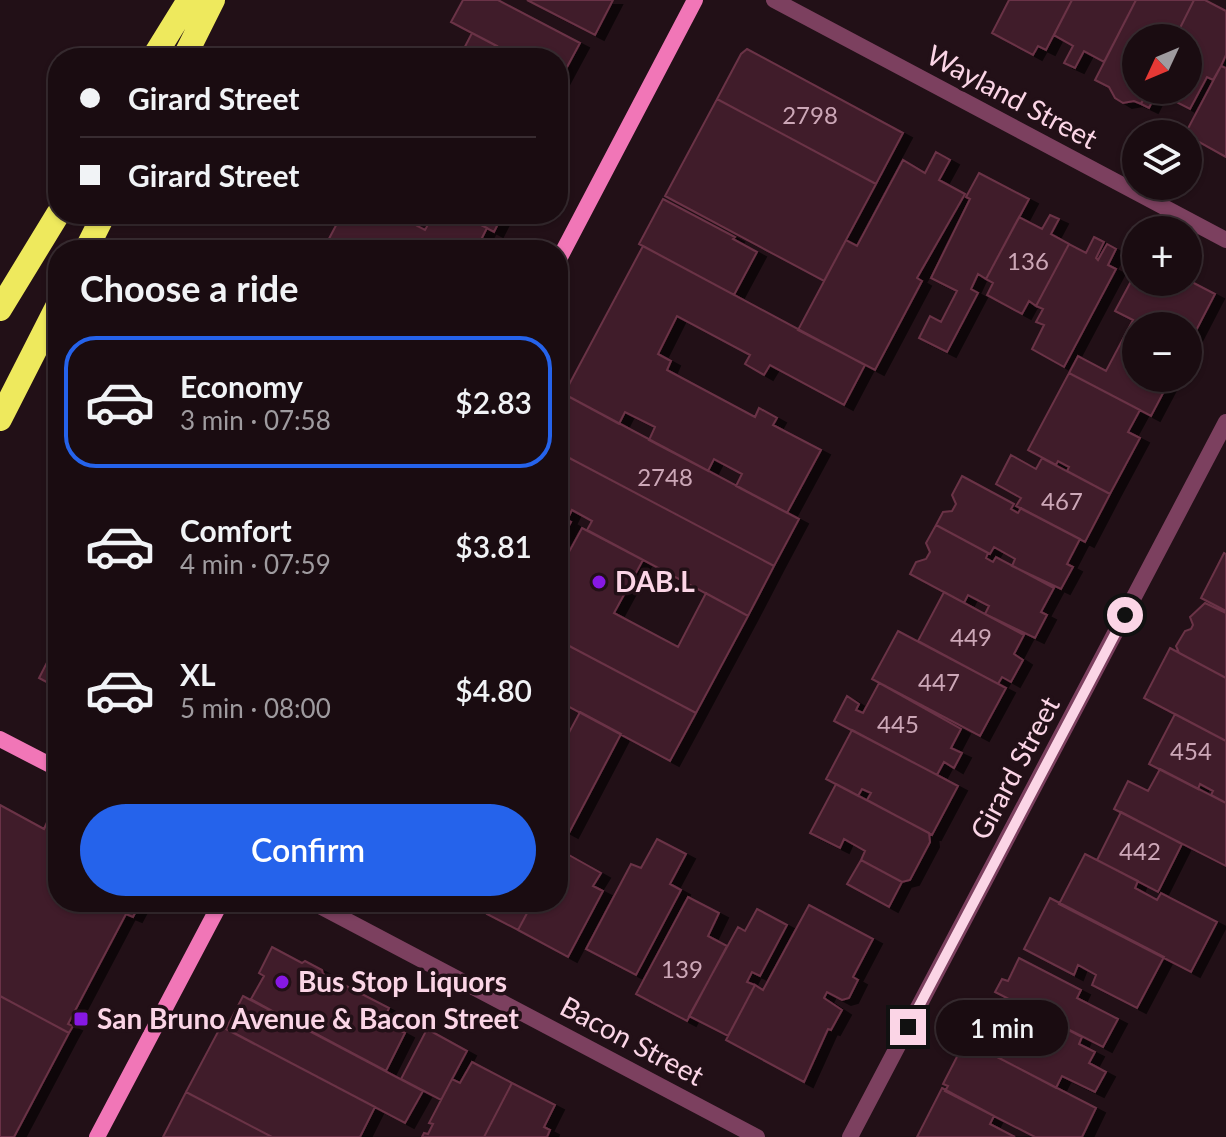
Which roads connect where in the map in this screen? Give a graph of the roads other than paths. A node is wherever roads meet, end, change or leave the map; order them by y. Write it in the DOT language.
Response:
graph roads {
  1 [pos="189,0"];
  2 [pos="213,0"];
  3 [pos="695,0"];
  4 [pos="774,0"];
  5 [pos="159,48"];
  6 [pos="189,48"];
  7 [pos="52,224"];
  8 [pos="1226,240"];
  9 [pos="568,242"];
  10 [pos="0,309"];
  11 [pos="48,325"];
  12 [pos="0,419"];
  13 [pos="1226,422"];
  14 [pos="0,739"];
  15 [pos="48,764"];
  16 [pos="216,912"];
  17 [pos="331,912"];
  18 [pos="97,1137"];
  19 [pos="757,1137"];
  20 [pos="850,1137"];
  1 -- 5 [label="highway"];
  2 -- 6 [label="highway"];
  3 -- 9 [label="main road"];
  4 -- 8 [label="street, Wayland Street"];
  7 -- 10 [label="highway"];
  11 -- 12 [label="highway"];
  13 -- 20 [label="street, Girard Street"];
  14 -- 15 [label="main road"];
  16 -- 18 [label="main road"];
  17 -- 19 [label="street, Bacon Street"];
}
